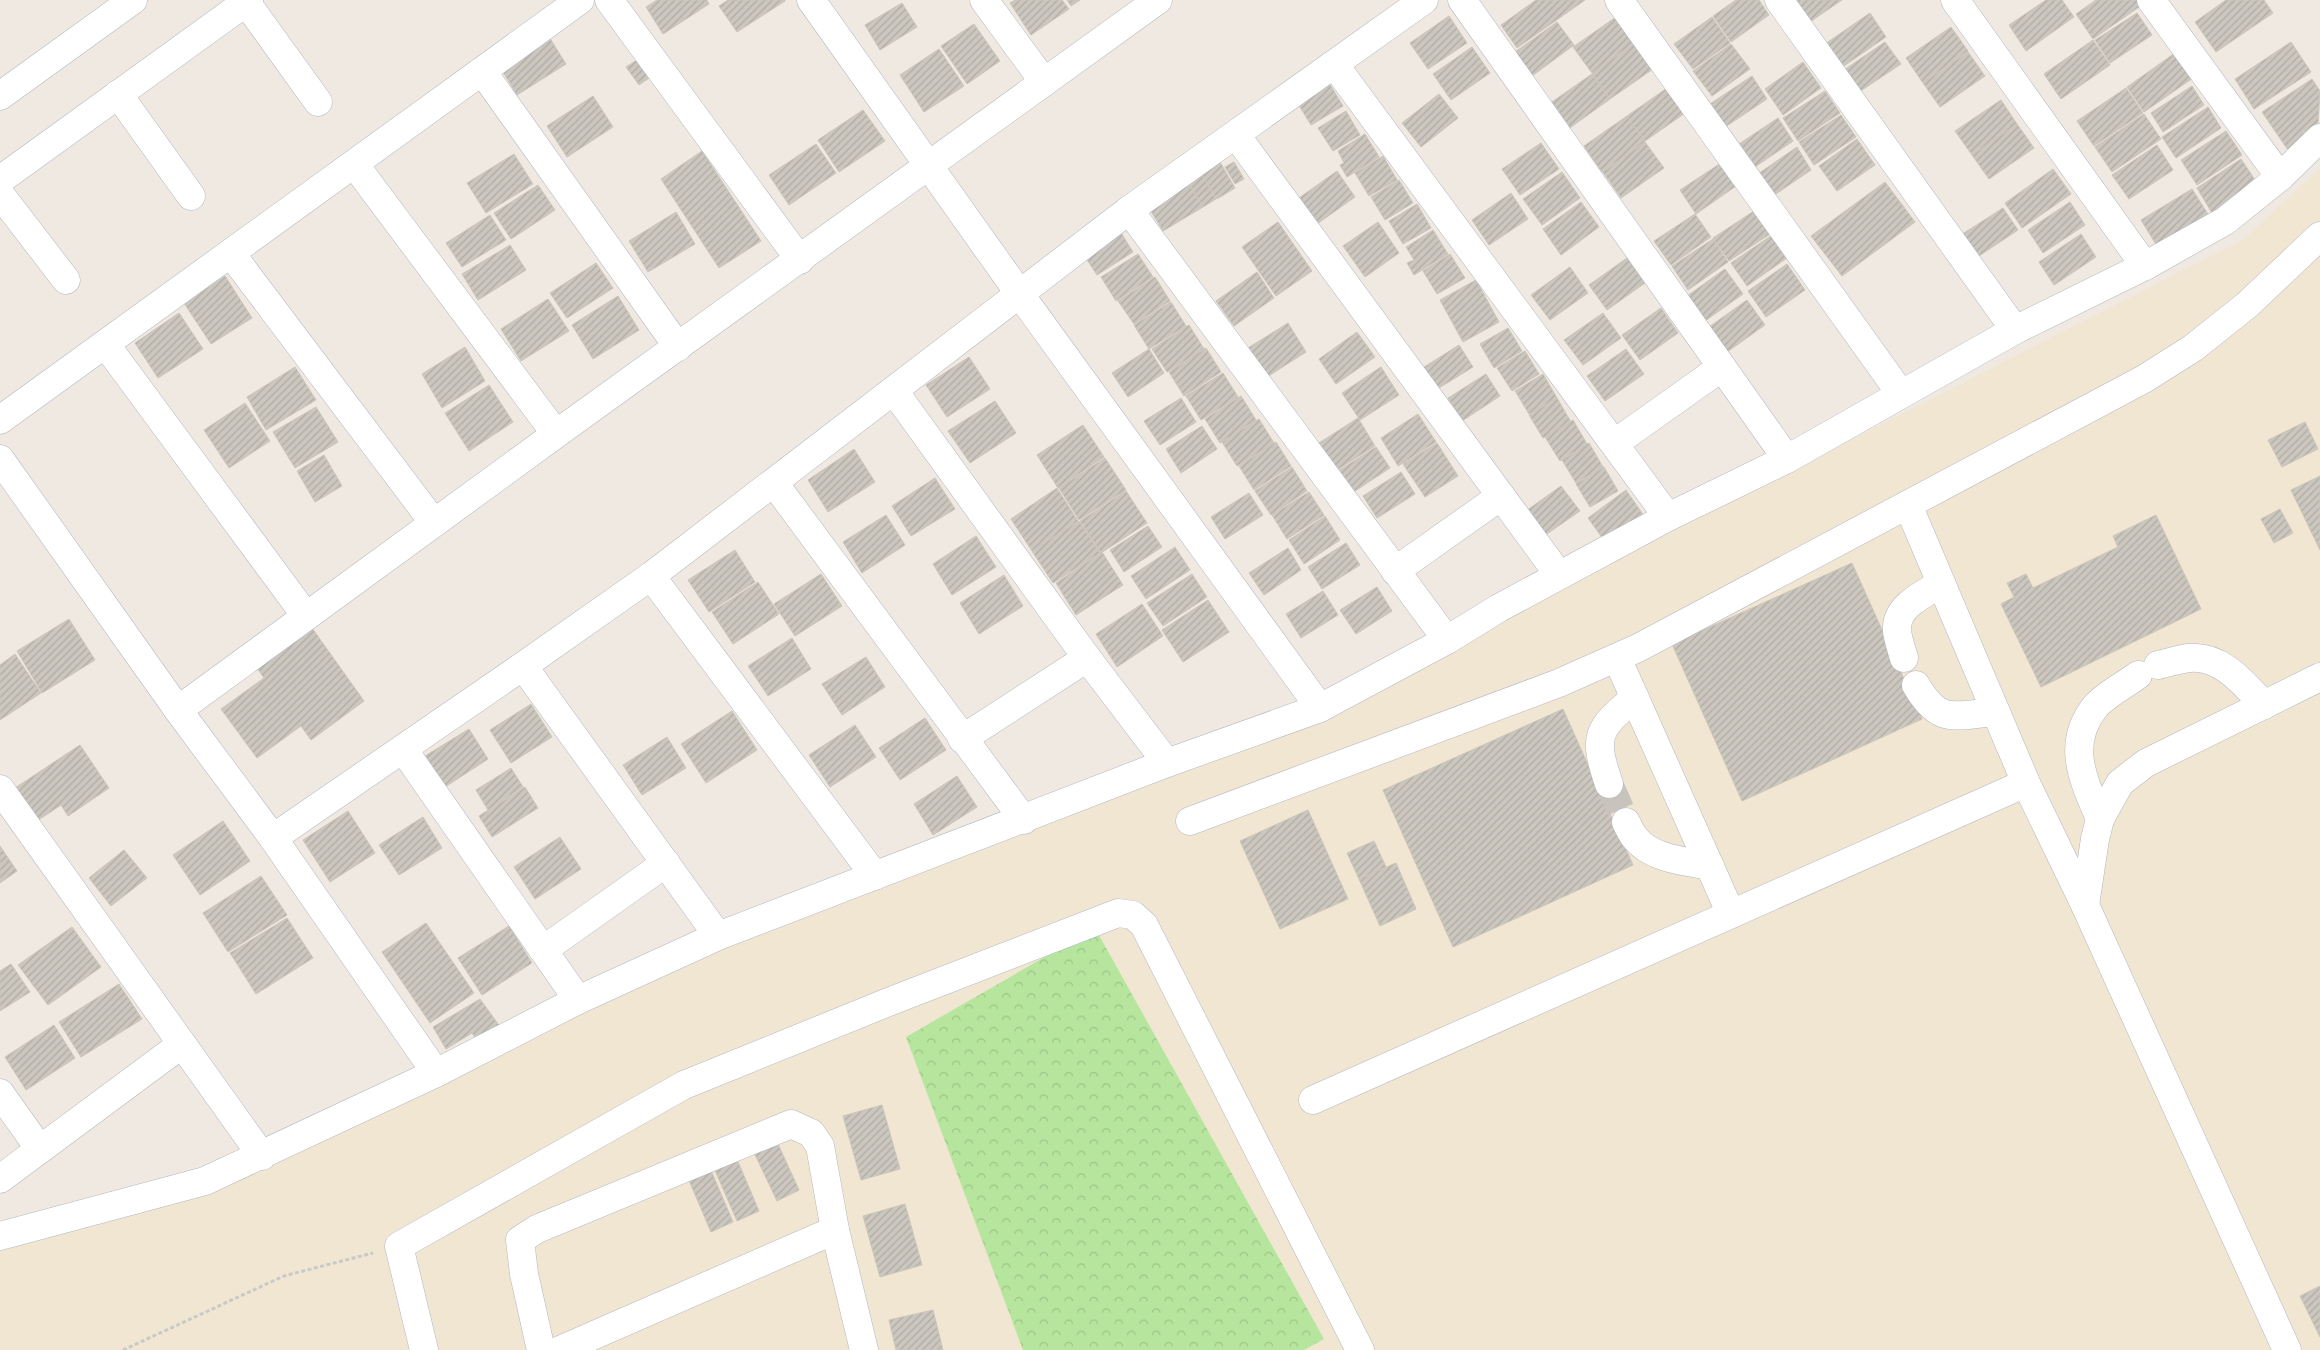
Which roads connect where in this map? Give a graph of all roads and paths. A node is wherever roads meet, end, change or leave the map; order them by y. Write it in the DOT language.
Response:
graph roads {
  1 [pos="133,0"];
  2 [pos="580,0"];
  3 [pos="609,0"];
  4 [pos="811,0"];
  5 [pos="984,0"];
  6 [pos="1424,0"];
  7 [pos="1462,0"];
  8 [pos="1619,0"];
  9 [pos="1780,0"];
  10 [pos="1956,0"];
  11 [pos="2151,0"];
  12 [pos="248,1"];
  13 [pos="1150,2"];
  14 [pos="1334,64"];
  15 [pos="482,71"];
  16 [pos="1044,82"];
  17 [pos="118,94"];
  18 [pos="0,96"];
  19 [pos="318,102"];
  20 [pos="1236,135"];
  21 [pos="2320,138"];
  22 [pos="355,165"];
  23 [pos="930,165"];
  24 [pos="2280,177"];
  25 [pos="0,180"];
  26 [pos="0,194"];
  27 [pos="191,196"];
  28 [pos="1129,210"];
  29 [pos="2320,236"];
  30 [pos="232,254"];
  31 [pos="800,260"];
  32 [pos="2145,266"];
  33 [pos="66,280"];
  34 [pos="1019,293"];
  35 [pos="2015,330"];
  36 [pos="106,345"];
  37 [pos="678,347"];
  38 [pos="1722,367"];
  39 [pos="894,391"];
  40 [pos="1901,394"];
  41 [pos="0,420"];
  42 [pos="556,434"];
  43 [pos="1615,443"];
  44 [pos="0,459"];
  45 [pos="1786,459"];
  46 [pos="774,483"];
  47 [pos="1500,496"];
  48 [pos="1908,505"];
  49 [pos="1668,517"];
  50 [pos="434,523"];
  51 [pos="1395,571"];
  52 [pos="1559,575"];
  53 [pos="650,576"];
  54 [pos="1941,584"];
  55 [pos="306,616"];
  56 [pos="1447,640"];
  57 [pos="1087,658"];
  58 [pos="1617,658"];
  59 [pos="1904,658"];
  60 [pos="523,666"];
  61 [pos="2320,677"];
  62 [pos="1916,685"];
  63 [pos="1634,698"];
  64 [pos="2264,705"];
  65 [pos="1320,708"];
  66 [pos="178,710"];
  67 [pos="1996,712"];
  68 [pos="962,739"];
  69 [pos="403,749"];
  70 [pos="1167,763"];
  71 [pos="2026,783"];
  72 [pos="1609,784"];
  73 [pos="0,789"];
  74 [pos="2100,819"];
  75 [pos="1024,820"];
  76 [pos="1190,821"];
  77 [pos="1626,822"];
  78 [pos="273,838"];
  79 [pos="666,863"];
  80 [pos="1710,866"];
  81 [pos="874,876"];
  82 [pos="2085,905"];
  83 [pos="1731,914"];
  84 [pos="718,936"];
  85 [pos="543,950"];
  86 [pos="578,1000"];
  87 [pos="182,1044"];
  88 [pos="436,1073"];
  89 [pos="0,1093"];
  90 [pos="1313,1100"];
  91 [pos="40,1148"];
  92 [pos="262,1156"];
  93 [pos="0,1179"];
  94 [pos="836,1230"];
  95 [pos="0,1236"];
  96 [pos="399,1246"];
  97 [pos="1357,1349"];
  98 [pos="123,1350"];
  99 [pos="424,1350"];
  100 [pos="541,1350"];
  101 [pos="560,1350"];
  102 [pos="864,1350"];
  103 [pos="2287,1350"];
  1 -- 18 [label="street"];
  2 -- 15 [label="street"];
  3 -- 31 [label="street"];
  4 -- 23 [label="street"];
  5 -- 16 [label="street"];
  6 -- 14 [label="street"];
  7 -- 38 [label="street"];
  8 -- 40 [label="street"];
  9 -- 35 [label="street"];
  10 -- 32 [label="street"];
  11 -- 24 [label="street"];
  12 -- 17 [label="street"];
  12 -- 19 [label="street"];
  13 -- 16 [label="street"];
  14 -- 20 [label="street"];
  14 -- 43 [label="street"];
  15 -- 22 [label="street"];
  15 -- 37 [label="street"];
  16 -- 23 [label="street"];
  17 -- 25 [label="street"];
  17 -- 27 [label="street"];
  20 -- 28 [label="street"];
  20 -- 47 [label="street"];
  21 -- 24 [label="street"];
  22 -- 30 [label="street"];
  22 -- 42 [label="street"];
  23 -- 31 [label="street"];
  23 -- 34 [label="street"];
  24 -- 32 [label="street"];
  26 -- 33 [label="street"];
  28 -- 34 [label="street"];
  28 -- 51 [label="street"];
  29 -- 48 [label="street"];
  30 -- 36 [label="street"];
  30 -- 50 [label="street"];
  31 -- 37 [label="street"];
  32 -- 35 [label="street"];
  34 -- 39 [label="street"];
  34 -- 65 [label="street"];
  35 -- 40 [label="street"];
  36 -- 41 [label="street"];
  36 -- 55 [label="street"];
  37 -- 42 [label="street"];
  38 -- 43 [label="street"];
  38 -- 45 [label="street"];
  39 -- 46 [label="street"];
  39 -- 57 [label="street"];
  40 -- 45 [label="street"];
  42 -- 50 [label="street"];
  43 -- 49 [label="street"];
  44 -- 66 [label="street"];
  45 -- 49 [label="street"];
  46 -- 53 [label="street"];
  46 -- 68 [label="street"];
  47 -- 51 [label="street"];
  47 -- 52 [label="street"];
  48 -- 54 [label="street"];
  48 -- 58 [label="street"];
  49 -- 52 [label="street"];
  50 -- 55 [label="street"];
  51 -- 56 [label="street"];
  52 -- 56 [label="street"];
  53 -- 60 [label="street"];
  53 -- 81 [label="street"];
  54 -- 59 [label="street"];
  54 -- 67 [label="street"];
  55 -- 66 [label="street"];
  56 -- 65 [label="street"];
  57 -- 68 [label="street"];
  57 -- 70 [label="street"];
  58 -- 63 [label="street"];
  58 -- 76 [label="street"];
  60 -- 69 [label="street"];
  60 -- 79 [label="street"];
  61 -- 64 [label="street"];
  62 -- 67 [label="street"];
  63 -- 72 [label="street"];
  63 -- 80 [label="street"];
  64 -- 74 [label="street"];
  64 -- 74 [label="street"];
  65 -- 70 [label="street"];
  66 -- 78 [label="street"];
  67 -- 71 [label="street"];
  68 -- 75 [label="street"];
  69 -- 78 [label="street"];
  69 -- 85 [label="street"];
  70 -- 75 [label="street"];
  71 -- 82 [label="street"];
  71 -- 83 [label="street"];
  73 -- 87 [label="street"];
  74 -- 82 [label="street"];
  75 -- 81 [label="street"];
  77 -- 80 [label="street"];
  78 -- 88 [label="street"];
  79 -- 84 [label="street"];
  79 -- 85 [label="street"];
  80 -- 83 [label="street"];
  81 -- 84 [label="street"];
  82 -- 103 [label="street"];
  83 -- 90 [label="street"];
  84 -- 86 [label="street"];
  85 -- 86 [label="street"];
  86 -- 88 [label="street"];
  87 -- 91 [label="street"];
  87 -- 92 [label="street"];
  88 -- 92 [label="street"];
  89 -- 91 [label="street"];
  91 -- 93 [label="street"];
  92 -- 95 [label="street"];
  94 -- 100 [label="street"];
  94 -- 101 [label="street"];
  94 -- 102 [label="street"];
  96 -- 97 [label="street"];
  96 -- 98 [label="path"];
  96 -- 99 [label="street"];
}
